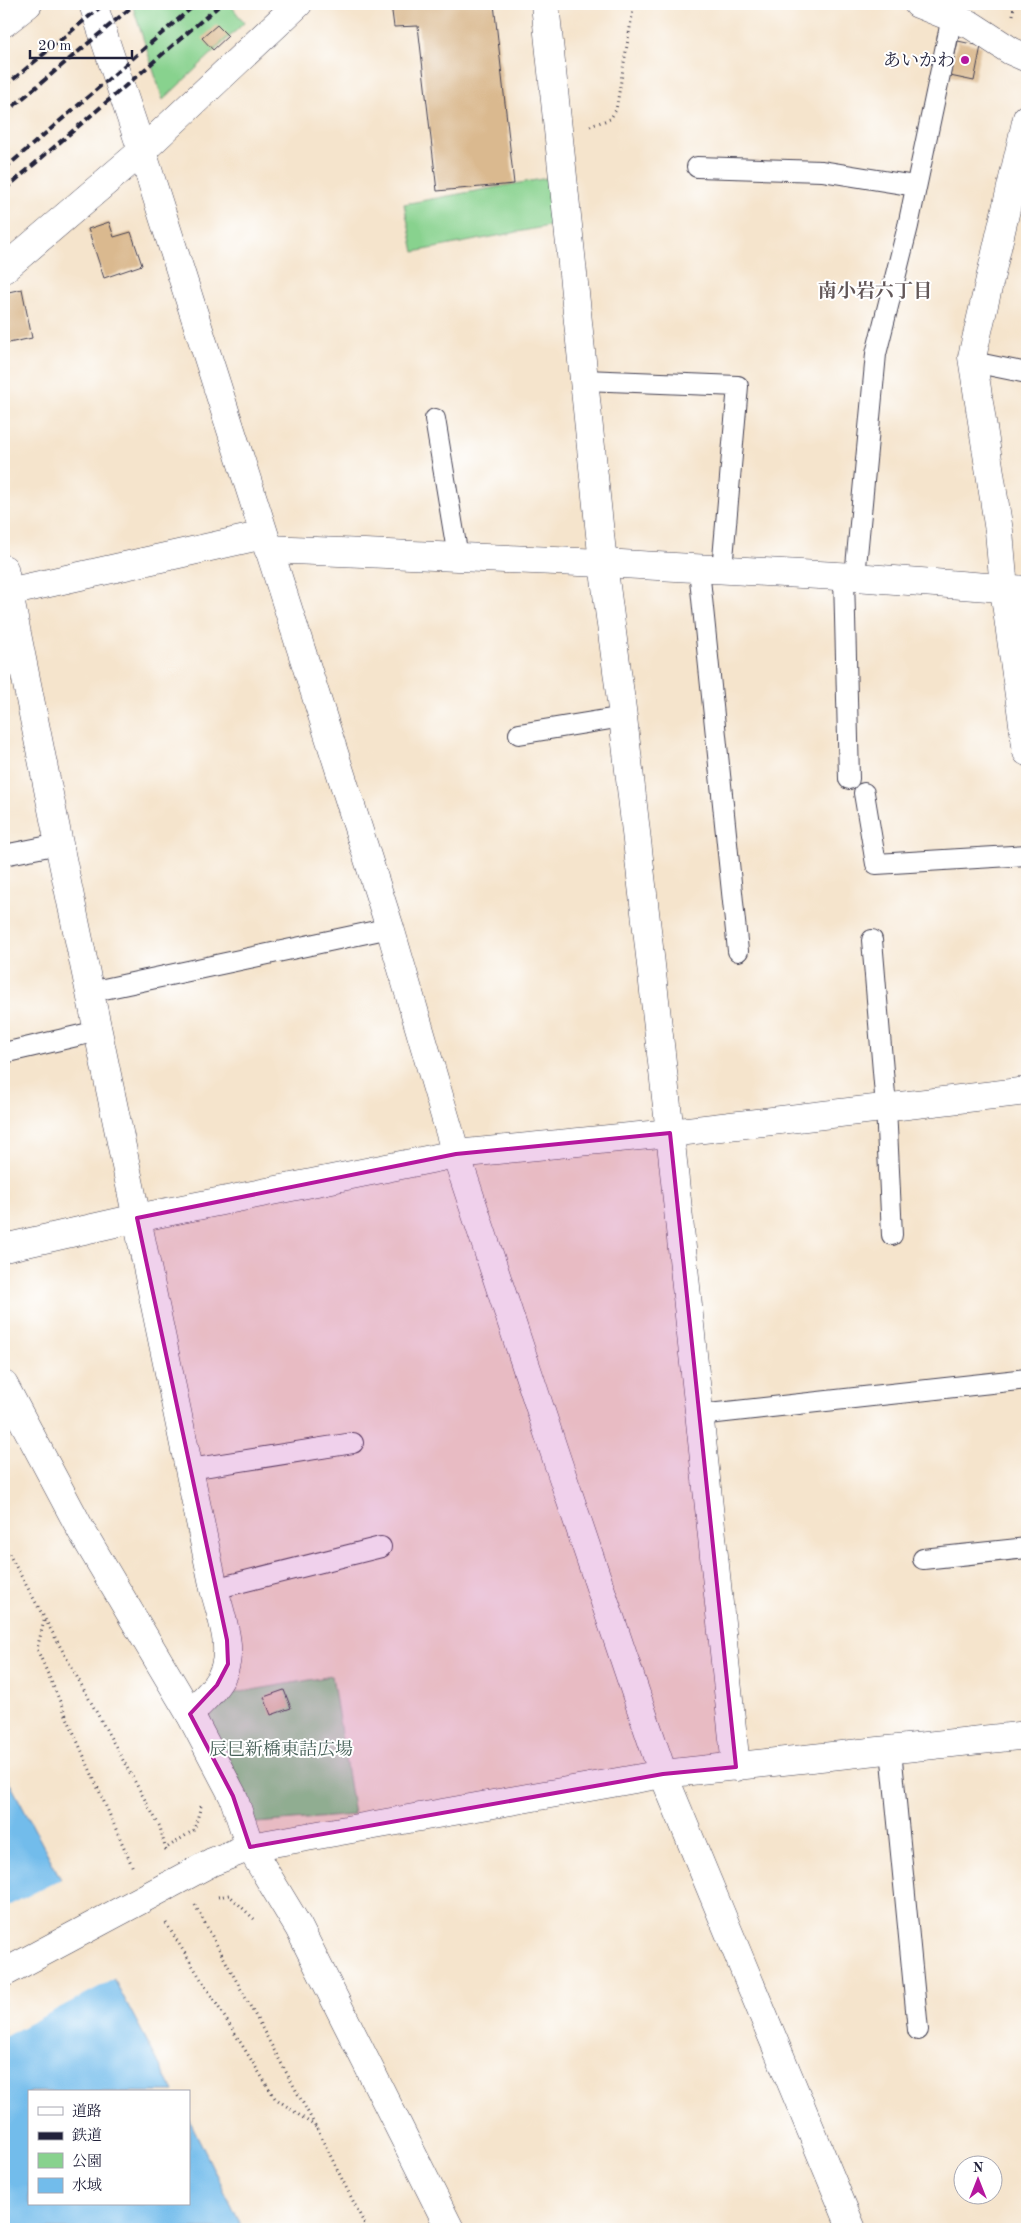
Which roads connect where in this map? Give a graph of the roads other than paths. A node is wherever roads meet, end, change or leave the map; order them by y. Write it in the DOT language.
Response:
graph roads {
  1 [pos="28,4"];
  2 [pos="93,4"];
  3 [pos="298,4"];
  4 [pos="545,4"];
  5 [pos="918,4"];
  6 [pos="952,17"];
  7 [pos="4,23"];
  8 [pos="1027,58"];
  9 [pos="1027,118"];
  10 [pos="142,151"];
  11 [pos="697,167"];
  12 [pos="915,186"];
  13 [pos="4,269"];
  14 [pos="973,362"];
  15 [pos="1027,373"];
  16 [pos="584,380"];
  17 [pos="435,419"];
  18 [pos="266,542"];
  19 [pos="458,557"];
  20 [pos="603,563"];
  21 [pos="710,569"];
  22 [pos="850,577"];
  23 [pos="5,585"];
  24 [pos="1015,589"];
  25 [pos="623,717"];
  26 [pos="519,734"];
  27 [pos="1027,752"];
  28 [pos="849,779"];
  29 [pos="864,792"];
  30 [pos="59,844"];
  31 [pos="1027,854"];
  32 [pos="4,855"];
  33 [pos="390,928"];
  34 [pos="872,940"];
  35 [pos="738,950"];
  36 [pos="90,992"];
  37 [pos="98,1031"];
  38 [pos="4,1053"];
  39 [pos="1027,1091"];
  40 [pos="886,1107"];
  41 [pos="670,1133"];
  42 [pos="456,1154"];
  43 [pos="137,1218"];
  44 [pos="892,1235"];
  45 [pos="4,1248"];
  46 [pos="1027,1379"];
  47 [pos="4,1385"];
  48 [pos="699,1415"];
  49 [pos="353,1443"];
  50 [pos="190,1469"];
  51 [pos="381,1547"];
  52 [pos="1027,1548"];
  53 [pos="923,1559"];
  54 [pos="214,1589"];
  55 [pos="190,1714"];
  56 [pos="1027,1734"];
  57 [pos="891,1750"];
  58 [pos="736,1767"];
  59 [pos="663,1774"];
  60 [pos="250,1847"];
  61 [pos="4,1973"];
  62 [pos="918,2030"];
  63 [pos="450,2229"];
  64 [pos="852,2229"];
  1 -- 7 [label="street"];
  2 -- 10 [label="street"];
  3 -- 10 [label="street"];
  4 -- 16 [label="street"];
  5 -- 6 [label="street"];
  6 -- 8 [label="street"];
  6 -- 12 [label="lane"];
  9 -- 14 [label="street"];
  10 -- 13 [label="street"];
  10 -- 18 [label="street"];
  11 -- 12 [label="lane"];
  12 -- 22 [label="lane"];
  14 -- 15 [label="lane"];
  14 -- 24 [label="street"];
  16 -- 20 [label="street"];
  16 -- 21 [label="lane"];
  17 -- 19 [label="lane"];
  18 -- 19 [label="street"];
  18 -- 23 [label="street"];
  18 -- 33 [label="street"];
  19 -- 20 [label="street"];
  20 -- 21 [label="street"];
  20 -- 25 [label="street"];
  21 -- 22 [label="street"];
  21 -- 35 [label="lane"];
  22 -- 24 [label="street"];
  22 -- 28 [label="lane"];
  23 -- 30 [label="street"];
  24 -- 27 [label="street"];
  25 -- 26 [label="lane"];
  25 -- 41 [label="street"];
  29 -- 31 [label="lane"];
  30 -- 32 [label="lane"];
  30 -- 36 [label="street"];
  33 -- 36 [label="lane"];
  33 -- 42 [label="street"];
  34 -- 40 [label="lane"];
  36 -- 37 [label="street"];
  37 -- 38 [label="lane"];
  37 -- 43 [label="street"];
  39 -- 40 [label="street"];
  40 -- 41 [label="street"];
  40 -- 44 [label="lane"];
  41 -- 42 [label="street"];
  41 -- 48 [label="street"];
  42 -- 43 [label="street"];
  42 -- 59 [label="street"];
  43 -- 45 [label="street"];
  43 -- 50 [label="street"];
  46 -- 48 [label="lane"];
  47 -- 55 [label="street"];
  48 -- 58 [label="street"];
  49 -- 50 [label="lane"];
  50 -- 54 [label="street"];
  51 -- 54 [label="lane"];
  52 -- 53 [label="lane"];
  54 -- 55 [label="street"];
  55 -- 60 [label="street"];
  56 -- 57 [label="street"];
  57 -- 58 [label="street"];
  57 -- 62 [label="lane"];
  58 -- 59 [label="street"];
  59 -- 60 [label="street"];
  59 -- 64 [label="street"];
  60 -- 61 [label="street, bridge"];
  60 -- 63 [label="street"];
}
